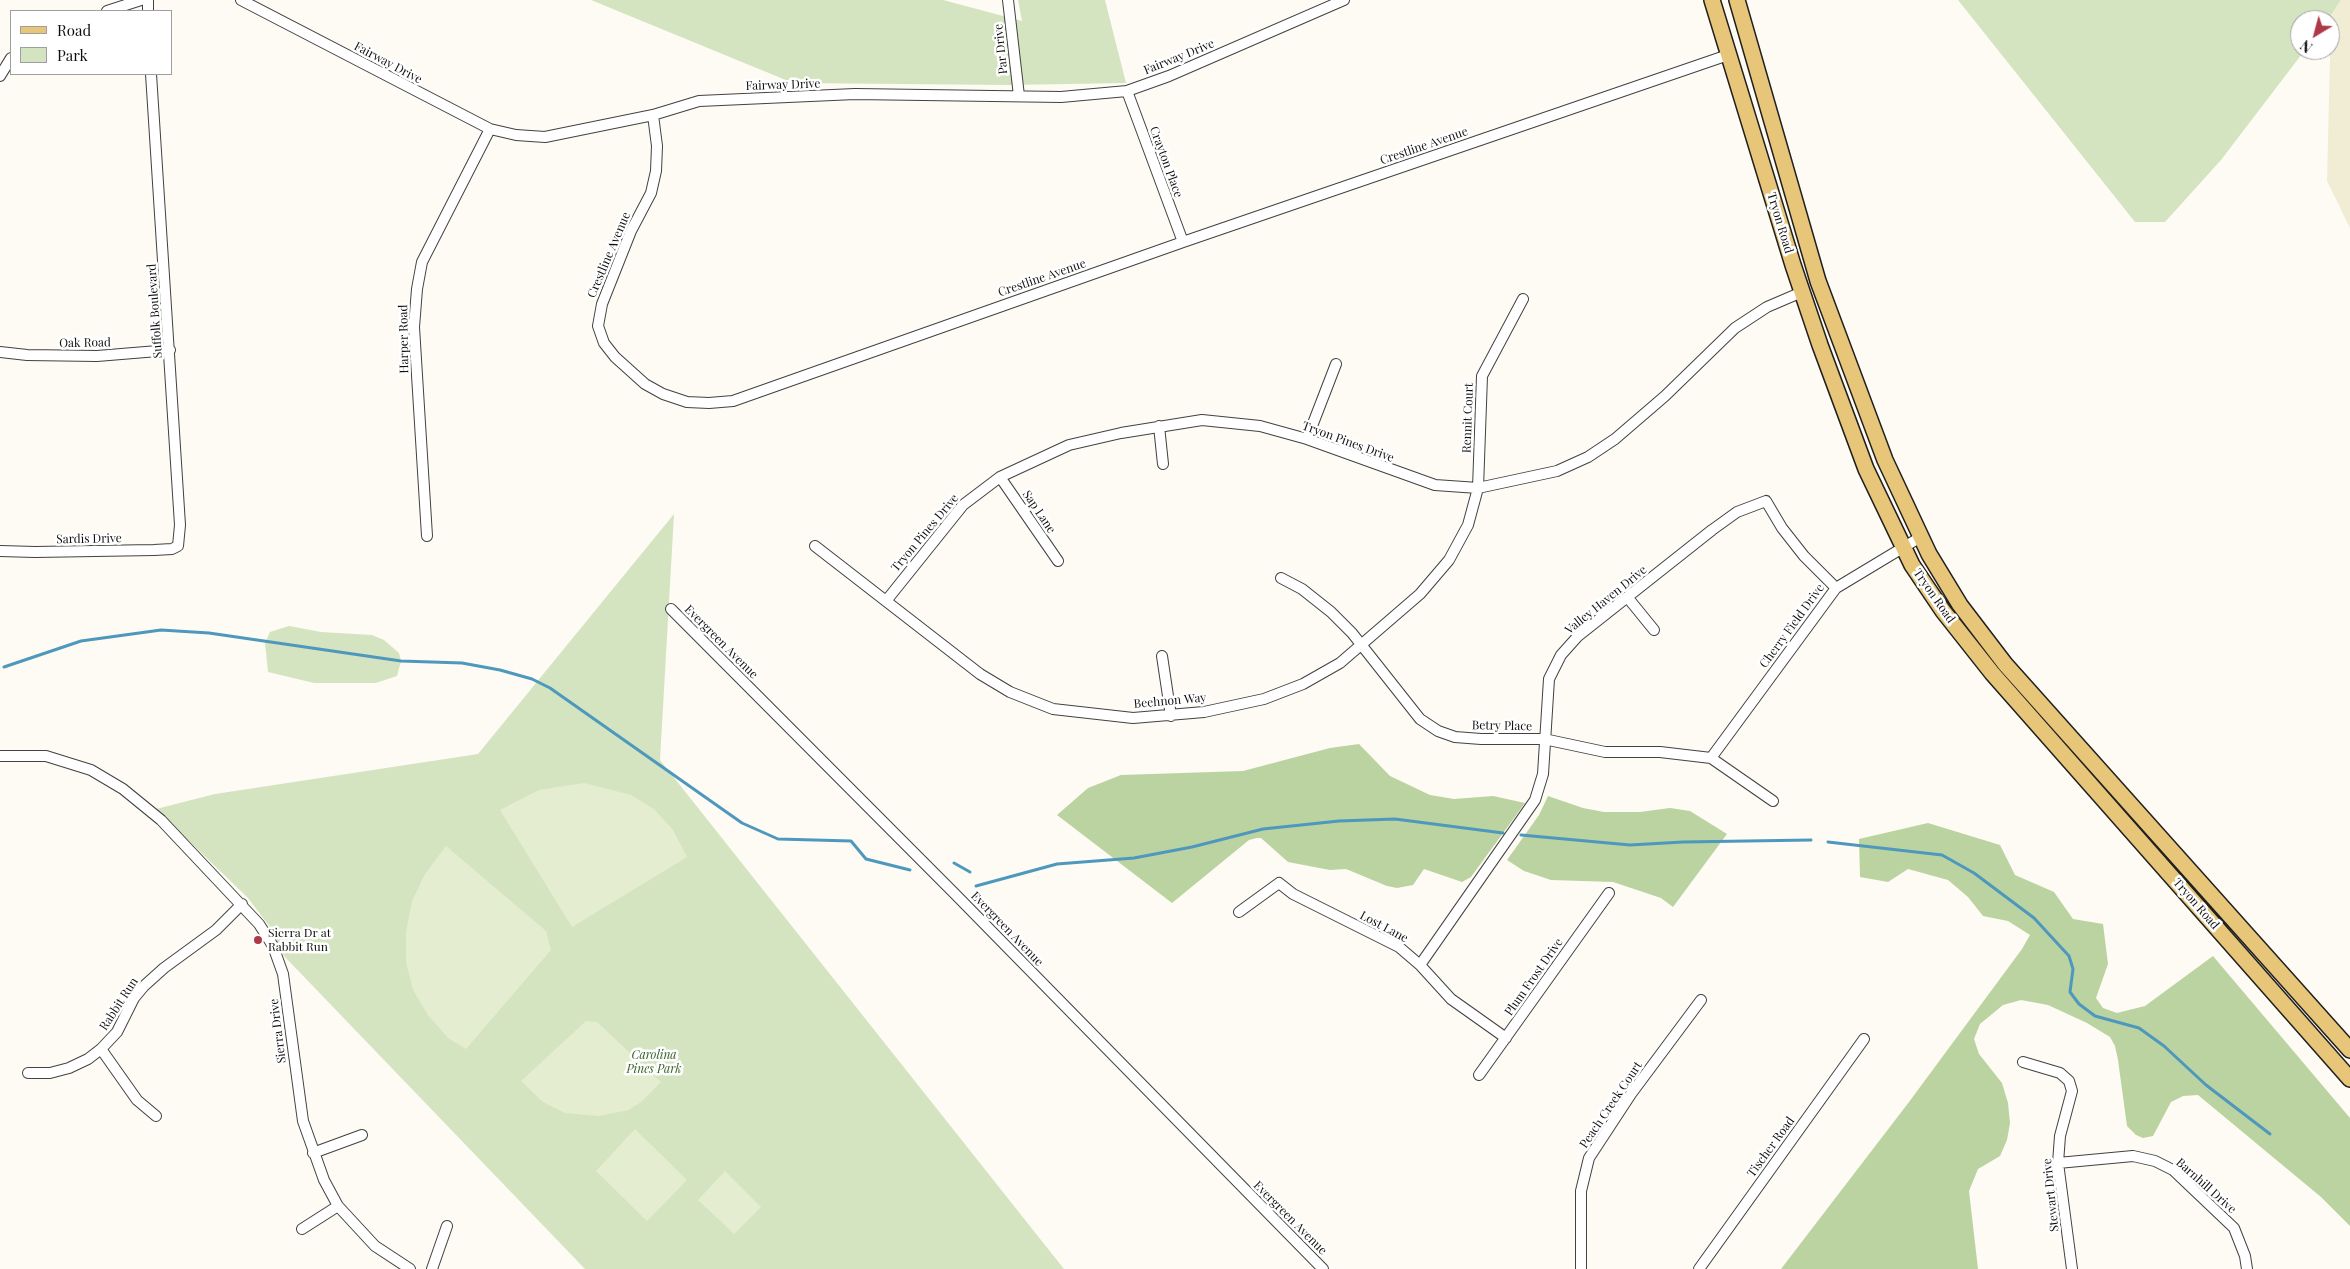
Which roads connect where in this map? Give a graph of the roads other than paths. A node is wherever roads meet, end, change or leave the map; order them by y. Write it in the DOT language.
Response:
graph roads {
  1 [pos="141,0"];
  2 [pos="241,0"];
  3 [pos="1008,0"];
  4 [pos="1712,0"];
  5 [pos="1737,0"];
  6 [pos="1336,1"];
  7 [pos="110,10"];
  8 [pos="1728,55"];
  9 [pos="10,60"];
  10 [pos="151,75"];
  11 [pos="0,76"];
  12 [pos="1127,91"];
  13 [pos="1019,96"];
  14 [pos="653,115"];
  15 [pos="490,129"];
  16 [pos="1183,242"];
  17 [pos="1802,292"];
  18 [pos="1522,299"];
  19 [pos="170,350"];
  20 [pos="0,352"];
  21 [pos="1336,364"];
  22 [pos="1159,426"];
  23 [pos="1307,439"];
  24 [pos="1163,464"];
  25 [pos="1000,477"];
  26 [pos="1478,488"];
  27 [pos="427,536"];
  28 [pos="1919,538"];
  29 [pos="178,546"];
  30 [pos="815,546"];
  31 [pos="1903,548"];
  32 [pos="0,550"];
  33 [pos="1058,561"];
  34 [pos="1281,578"];
  35 [pos="1836,588"];
  36 [pos="1628,598"];
  37 [pos="886,601"];
  38 [pos="671,609"];
  39 [pos="1654,630"];
  40 [pos="1362,646"];
  41 [pos="1162,656"];
  42 [pos="1171,716"];
  43 [pos="1544,739"];
  44 [pos="0,756"];
  45 [pos="1711,758"];
  46 [pos="1773,801"];
  47 [pos="1609,893"];
  48 [pos="242,904"];
  49 [pos="1239,912"];
  50 [pos="1420,965"];
  51 [pos="1701,1000"];
  52 [pos="1506,1038"];
  53 [pos="1864,1039"];
  54 [pos="102,1048"];
  55 [pos="2350,1050"];
  56 [pos="2023,1062"];
  57 [pos="28,1073"];
  58 [pos="1479,1076"];
  59 [pos="2350,1079"];
  60 [pos="156,1116"];
  61 [pos="362,1135"];
  62 [pos="313,1154"];
  63 [pos="2058,1163"];
  64 [pos="338,1206"];
  65 [pos="447,1226"];
  66 [pos="302,1229"];
  67 [pos="410,1269"];
  68 [pos="432,1269"];
  69 [pos="1322,1269"];
  70 [pos="1582,1269"];
  71 [pos="1699,1269"];
  72 [pos="2072,1269"];
  73 [pos="2248,1269"];
  1 -- 7 [label="street"];
  2 -- 15 [label="street, Fairway Drive"];
  3 -- 13 [label="street, Par Drive"];
  4 -- 8 [label="main road, Tryon Road"];
  5 -- 28 [label="main road, Tryon Road"];
  6 -- 12 [label="street, Fairway Drive"];
  8 -- 16 [label="street, Crestline Avenue"];
  8 -- 17 [label="main road, Tryon Road"];
  9 -- 11 [label="street"];
  10 -- 19 [label="street, Suffolk Boulevard"];
  12 -- 13 [label="street, Fairway Drive"];
  12 -- 16 [label="street, Crayton Place"];
  13 -- 14 [label="street, Fairway Drive"];
  14 -- 15 [label="street, Fairway Drive"];
  14 -- 16 [label="street, Crestline Avenue"];
  15 -- 27 [label="street, Harper Road"];
  17 -- 26 [label="street, Tryon Pines Drive"];
  17 -- 31 [label="main road, Tryon Road"];
  18 -- 26 [label="street, Rennit Court"];
  19 -- 20 [label="street, Oak Road"];
  19 -- 29 [label="street, Suffolk Boulevard"];
  21 -- 23 [label="street"];
  22 -- 23 [label="street, Tryon Pines Drive"];
  22 -- 24 [label="street"];
  22 -- 25 [label="street, Tryon Pines Drive"];
  23 -- 26 [label="street, Tryon Pines Drive"];
  25 -- 33 [label="street, Sap Lane"];
  25 -- 37 [label="street, Tryon Pines Drive"];
  26 -- 40 [label="street, Beehnon Way"];
  28 -- 31 [label="street, Cherry Field Drive"];
  28 -- 55 [label="main road, Tryon Road"];
  29 -- 32 [label="street, Sardis Drive"];
  30 -- 37 [label="street, Beehnon Way"];
  31 -- 35 [label="street, Cherry Field Drive"];
  31 -- 59 [label="main road, Tryon Road"];
  34 -- 40 [label="street, Betry Place"];
  35 -- 36 [label="street, Valley Haven Drive"];
  35 -- 45 [label="street, Cherry Field Drive"];
  36 -- 39 [label="street"];
  36 -- 43 [label="street, Valley Haven Drive"];
  37 -- 42 [label="street, Beehnon Way"];
  38 -- 69 [label="street, Evergreen Avenue"];
  40 -- 42 [label="street, Beehnon Way"];
  40 -- 43 [label="street, Betry Place"];
  41 -- 42 [label="street"];
  43 -- 45 [label="street, Betry Place"];
  43 -- 50 [label="street, Valley Haven Drive"];
  44 -- 48 [label="street, Sierra Drive"];
  45 -- 46 [label="street, Betry Place"];
  47 -- 52 [label="street, Plum Frost Drive"];
  48 -- 54 [label="street, Rabbit Run"];
  48 -- 62 [label="street, Sierra Drive"];
  49 -- 50 [label="street, Lost Lane"];
  50 -- 52 [label="street, Lost Lane"];
  51 -- 70 [label="street, Peach Creek Court"];
  52 -- 58 [label="street, Plum Frost Drive"];
  53 -- 71 [label="street, Tischer Road"];
  54 -- 57 [label="street, Rabbit Run"];
  54 -- 60 [label="street"];
  56 -- 63 [label="street, Stewart Drive"];
  61 -- 62 [label="street"];
  62 -- 64 [label="street, Sierra Drive"];
  63 -- 72 [label="street, Stewart Drive"];
  63 -- 73 [label="street, Barnhill Drive"];
  64 -- 66 [label="street"];
  64 -- 67 [label="street, Sierra Drive"];
  65 -- 68 [label="street"];
}
